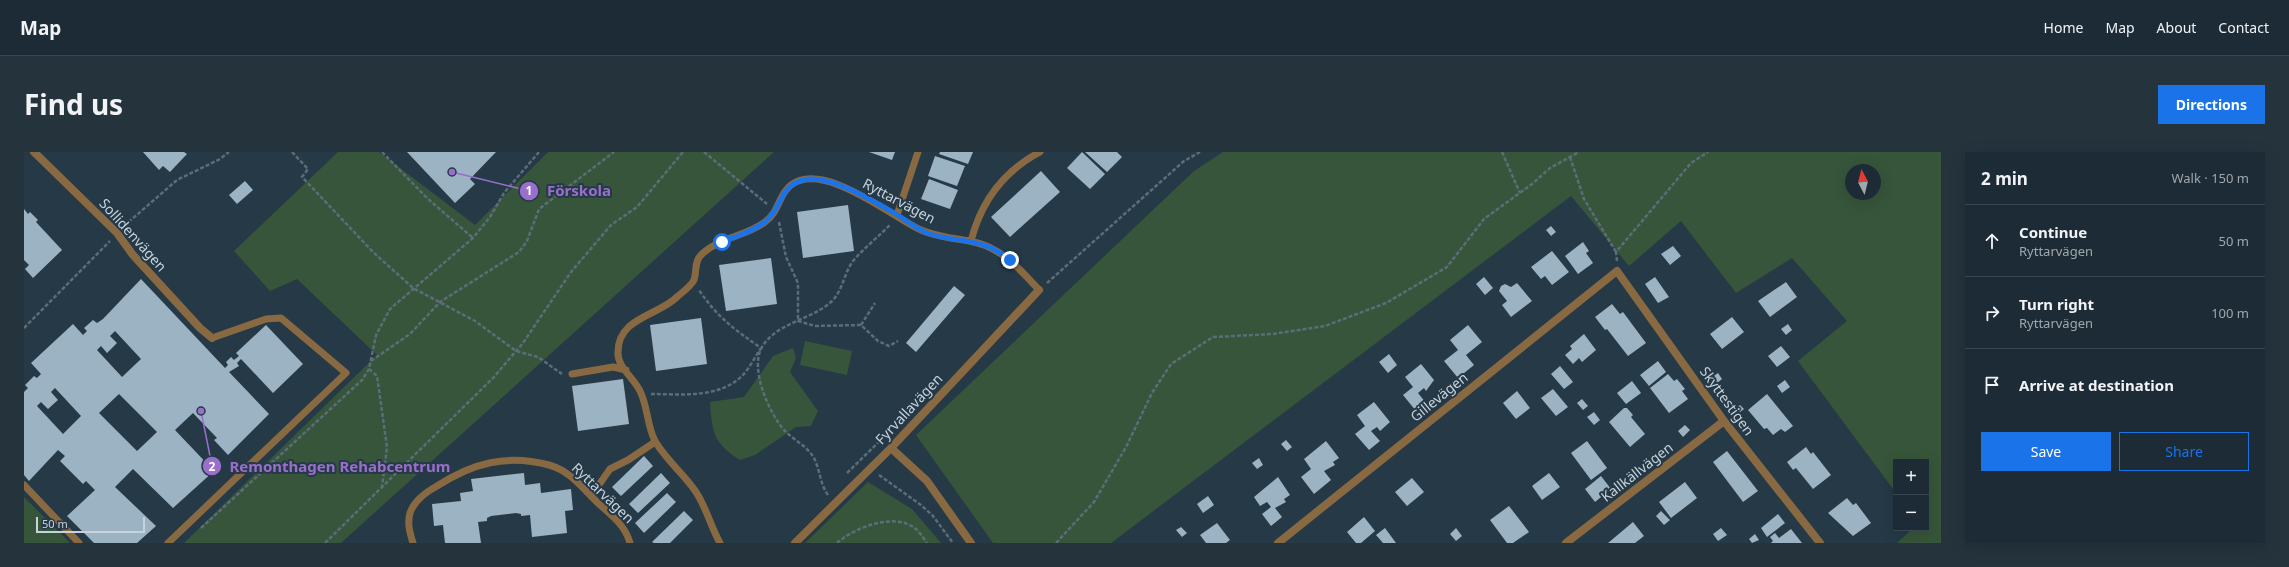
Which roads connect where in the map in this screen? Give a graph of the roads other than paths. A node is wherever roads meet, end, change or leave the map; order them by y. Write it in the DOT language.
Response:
graph roads {
  1 [pos="34,152"];
  2 [pos="918,152"];
  3 [pos="1040,152"];
  4 [pos="897,215"];
  5 [pos="971,241"];
  6 [pos="1617,271"];
  7 [pos="1039,290"];
  8 [pos="212,338"];
  9 [pos="626,370"];
  10 [pos="572,374"];
  11 [pos="1724,421"];
  12 [pos="656,442"];
  13 [pos="891,448"];
  14 [pos="24,485"];
  15 [pos="591,496"];
  16 [pos="79,543"];
  17 [pos="168,543"];
  18 [pos="413,543"];
  19 [pos="630,543"];
  20 [pos="720,543"];
  21 [pos="796,543"];
  22 [pos="971,543"];
  23 [pos="1278,543"];
  24 [pos="1566,543"];
  25 [pos="1820,543"];
  1 -- 8 [label="street, Sollidenvägen"];
  2 -- 4 [label="lane"];
  3 -- 5 [label="lane"];
  4 -- 5 [label="lane, Ryttarvägen"];
  4 -- 9 [label="lane, Ryttarvägen"];
  5 -- 7 [label="lane, Ryttarvägen"];
  6 -- 11 [label="street, Skyttestigen"];
  6 -- 23 [label="street, Gillevägen"];
  7 -- 13 [label="street, Fyrvallavägen"];
  8 -- 17 [label="lane"];
  9 -- 10 [label="lane"];
  9 -- 12 [label="lane"];
  11 -- 24 [label="street, Kallkällvägen"];
  11 -- 25 [label="street, Skyttestigen"];
  12 -- 15 [label="lane"];
  12 -- 20 [label="lane"];
  13 -- 21 [label="street, Fyrvallavägen"];
  13 -- 22 [label="street"];
  14 -- 16 [label="lane"];
  15 -- 18 [label="lane, Ryttarvägen"];
  15 -- 19 [label="lane, Ryttarvägen"];
}
